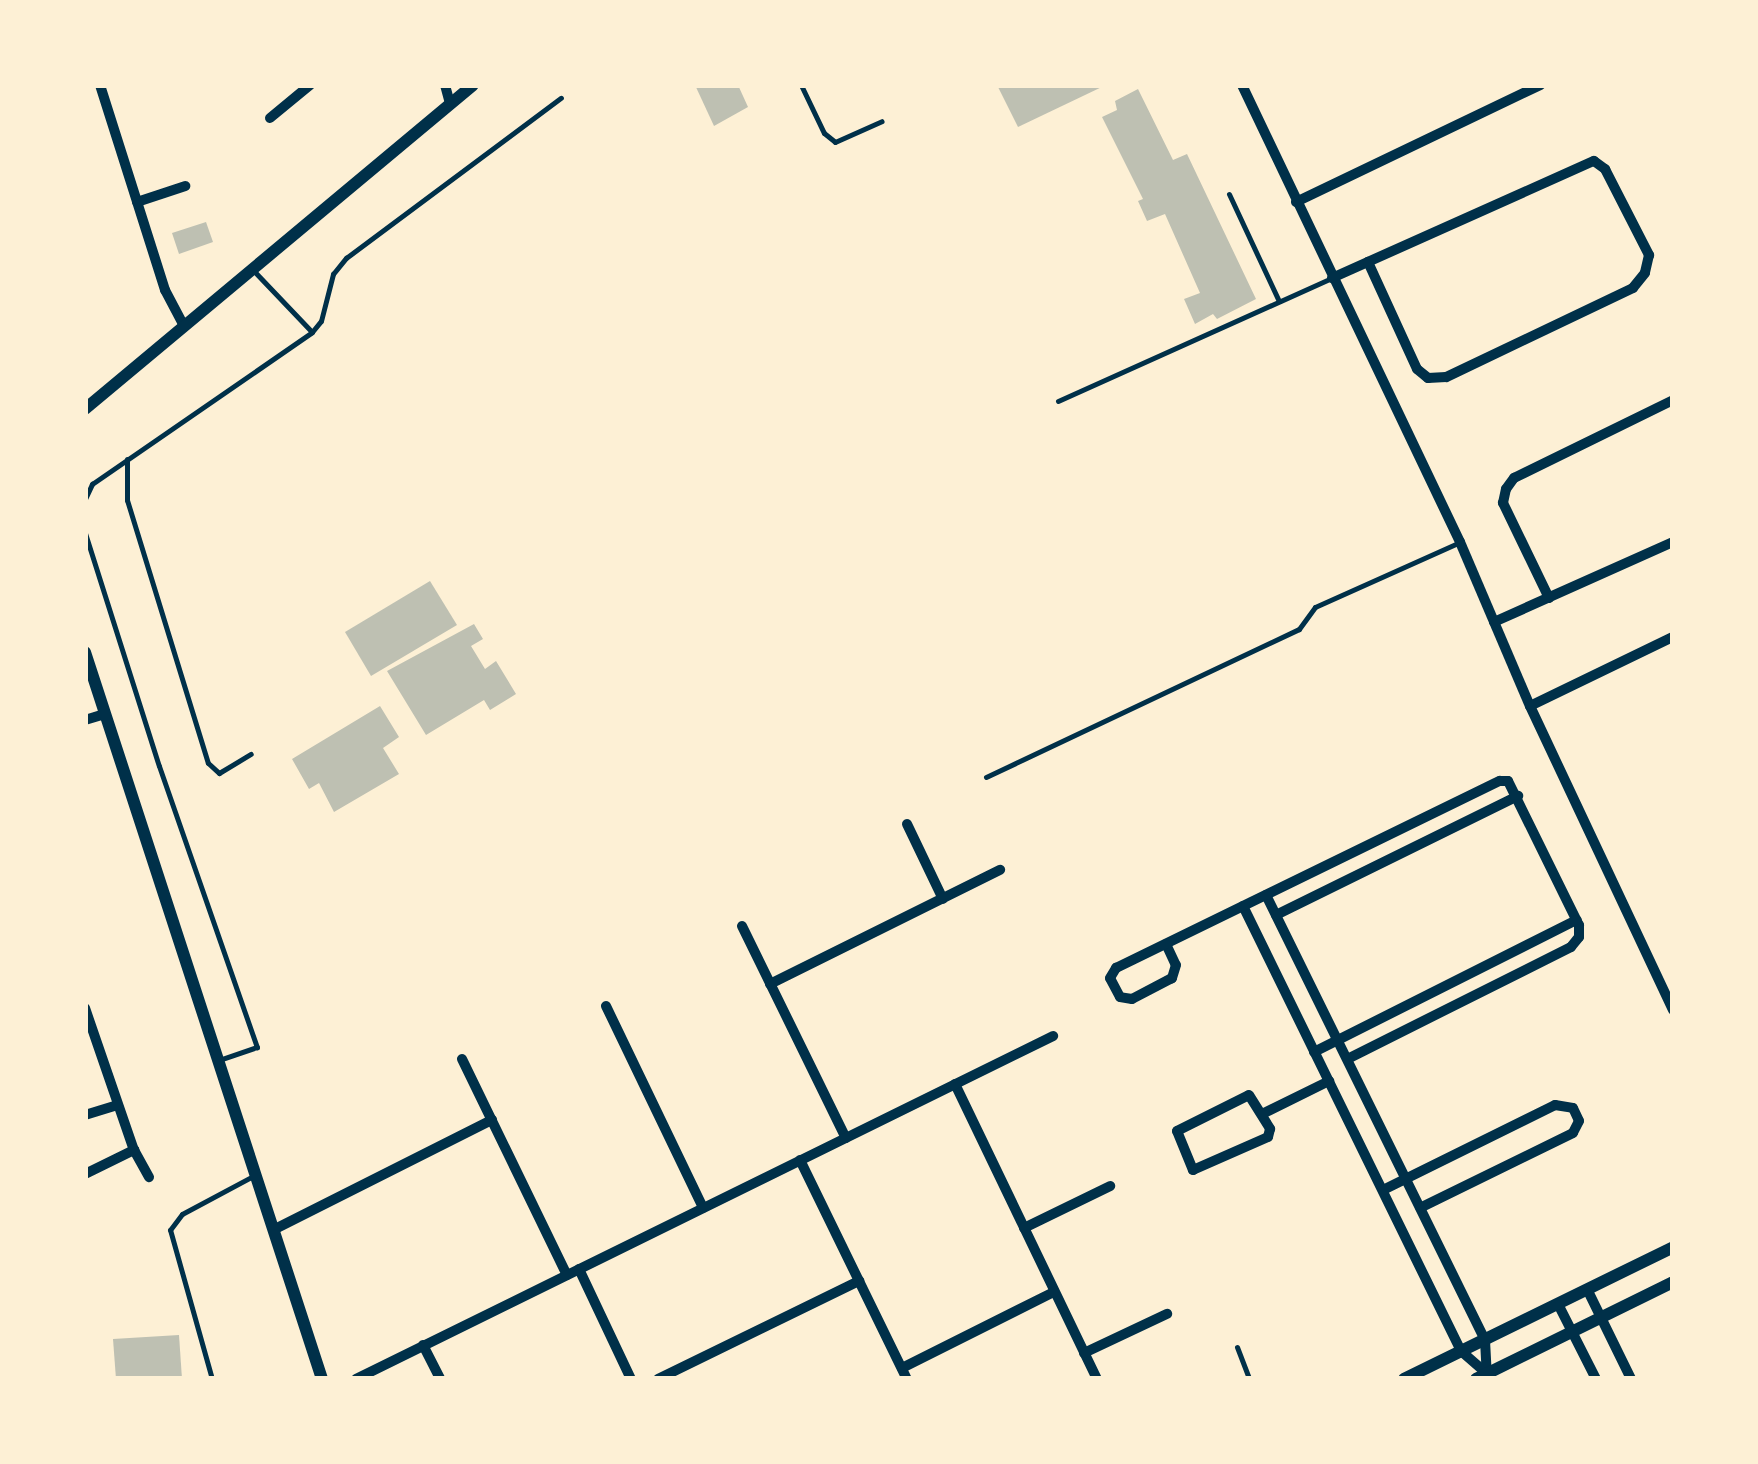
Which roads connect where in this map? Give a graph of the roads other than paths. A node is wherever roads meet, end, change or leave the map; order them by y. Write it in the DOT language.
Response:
graph roads {
  1 [pos="100,85"];
  2 [pos="310,85"];
  3 [pos="445,85"];
  4 [pos="801,85"];
  5 [pos="1242,85"];
  6 [pos="1540,85"];
  7 [pos="471,86"];
  8 [pos="561,98"];
  9 [pos="450,104"];
  10 [pos="270,118"];
  11 [pos="882,121"];
  12 [pos="185,186"];
  13 [pos="1229,194"];
  14 [pos="137,202"];
  15 [pos="1296,202"];
  16 [pos="1368,262"];
  17 [pos="252,269"];
  18 [pos="1332,278"];
  19 [pos="1278,299"];
  20 [pos="184,326"];
  21 [pos="312,332"];
  22 [pos="1058,400"];
  23 [pos="1673,400"];
  24 [pos="85,408"];
  25 [pos="127,459"];
  26 [pos="85,499"];
  27 [pos="85,533"];
  28 [pos="1460,542"];
  29 [pos="1673,542"];
  30 [pos="1549,598"];
  31 [pos="1494,622"];
  32 [pos="1673,637"];
  33 [pos="85,655"];
  34 [pos="1530,706"];
  35 [pos="105,714"];
  36 [pos="85,720"];
  37 [pos="251,754"];
  38 [pos="986,777"];
  39 [pos="1518,796"];
  40 [pos="906,824"];
  41 [pos="1000,870"];
  42 [pos="1266,895"];
  43 [pos="943,899"];
  44 [pos="1243,906"];
  45 [pos="1276,915"];
  46 [pos="1576,920"];
  47 [pos="742,926"];
  48 [pos="1166,944"];
  49 [pos="770,984"];
  50 [pos="606,1006"];
  51 [pos="85,1008"];
  52 [pos="1673,1010"];
  53 [pos="1053,1036"];
  54 [pos="1338,1040"];
  55 [pos="1314,1052"];
  56 [pos="462,1059"];
  57 [pos="1347,1059"];
  58 [pos="220,1060"];
  59 [pos="1329,1081"];
  60 [pos="955,1084"];
  61 [pos="118,1105"];
  62 [pos="1262,1114"];
  63 [pos="85,1116"];
  64 [pos="492,1120"];
  65 [pos="846,1138"];
  66 [pos="134,1150"];
  67 [pos="800,1160"];
  68 [pos="85,1174"];
  69 [pos="257,1174"];
  70 [pos="149,1178"];
  71 [pos="1406,1179"];
  72 [pos="1110,1186"];
  73 [pos="1382,1190"];
  74 [pos="703,1208"];
  75 [pos="1420,1208"];
  76 [pos="1024,1228"];
  77 [pos="274,1229"];
  78 [pos="1673,1247"];
  79 [pos="579,1269"];
  80 [pos="566,1275"];
  81 [pos="859,1281"];
  82 [pos="1673,1282"];
  83 [pos="1588,1289"];
  84 [pos="1054,1292"];
  85 [pos="1558,1304"];
  86 [pos="1167,1314"];
  87 [pos="1602,1318"];
  88 [pos="1572,1332"];
  89 [pos="1485,1340"];
  90 [pos="424,1345"];
  91 [pos="1237,1347"];
  92 [pos="1462,1351"];
  93 [pos="1084,1353"];
  94 [pos="904,1374"];
  95 [pos="1482,1376"];
  96 [pos="212,1379"];
  97 [pos="322,1379"];
  98 [pos="356,1379"];
  99 [pos="440,1379"];
  100 [pos="631,1379"];
  101 [pos="658,1379"];
  102 [pos="1096,1379"];
  103 [pos="1249,1379"];
  104 [pos="1404,1379"];
  105 [pos="1596,1379"];
  106 [pos="1631,1379"];
  1 -- 14 [label="street"];
  2 -- 10 [label="street"];
  3 -- 9 [label="street"];
  4 -- 11 [label="lane"];
  5 -- 15 [label="street"];
  6 -- 15 [label="street"];
  7 -- 9 [label="street"];
  8 -- 21 [label="lane"];
  9 -- 17 [label="street"];
  12 -- 14 [label="street"];
  13 -- 19 [label="lane"];
  14 -- 20 [label="street"];
  15 -- 18 [label="street"];
  16 -- 16 [label="street"];
  16 -- 18 [label="street"];
  17 -- 20 [label="street"];
  17 -- 21 [label="lane"];
  18 -- 19 [label="lane"];
  18 -- 28 [label="street"];
  19 -- 22 [label="lane"];
  20 -- 24 [label="street"];
  21 -- 25 [label="lane"];
  23 -- 30 [label="street"];
  25 -- 26 [label="lane"];
  25 -- 37 [label="lane"];
  27 -- 58 [label="lane"];
  28 -- 31 [label="street"];
  28 -- 38 [label="lane"];
  29 -- 30 [label="street"];
  30 -- 31 [label="street"];
  31 -- 34 [label="street"];
  32 -- 34 [label="street"];
  33 -- 35 [label="street"];
  34 -- 52 [label="street"];
  35 -- 36 [label="street"];
  35 -- 58 [label="street"];
  39 -- 42 [label="street"];
  39 -- 45 [label="street"];
  39 -- 46 [label="street"];
  40 -- 43 [label="street"];
  41 -- 43 [label="street"];
  42 -- 44 [label="street"];
  42 -- 45 [label="street"];
  43 -- 49 [label="street"];
  44 -- 48 [label="street"];
  44 -- 55 [label="street"];
  45 -- 54 [label="street"];
  46 -- 54 [label="street"];
  46 -- 57 [label="street"];
  47 -- 49 [label="street"];
  48 -- 48 [label="street"];
  49 -- 65 [label="street"];
  50 -- 74 [label="street"];
  51 -- 61 [label="street"];
  53 -- 60 [label="street"];
  54 -- 55 [label="street"];
  54 -- 57 [label="street"];
  55 -- 59 [label="street"];
  56 -- 64 [label="street"];
  57 -- 71 [label="street"];
  58 -- 69 [label="street"];
  59 -- 62 [label="street"];
  59 -- 73 [label="street"];
  60 -- 65 [label="street"];
  60 -- 76 [label="street"];
  61 -- 63 [label="street"];
  61 -- 66 [label="street"];
  62 -- 62 [label="street"];
  64 -- 77 [label="street"];
  64 -- 80 [label="street"];
  65 -- 67 [label="street"];
  66 -- 68 [label="street"];
  66 -- 70 [label="street"];
  67 -- 74 [label="street"];
  67 -- 81 [label="street"];
  69 -- 77 [label="street"];
  69 -- 96 [label="lane"];
  71 -- 73 [label="street"];
  71 -- 75 [label="street"];
  71 -- 75 [label="street"];
  72 -- 76 [label="street"];
  73 -- 92 [label="street"];
  74 -- 79 [label="street"];
  75 -- 89 [label="street"];
  76 -- 84 [label="street"];
  77 -- 97 [label="street"];
  78 -- 83 [label="street"];
  79 -- 80 [label="street"];
  79 -- 100 [label="street"];
  80 -- 90 [label="street"];
  81 -- 94 [label="street"];
  81 -- 101 [label="street"];
  82 -- 87 [label="street"];
  83 -- 85 [label="street"];
  83 -- 87 [label="street"];
  84 -- 93 [label="street"];
  84 -- 94 [label="street"];
  85 -- 88 [label="street"];
  85 -- 89 [label="street"];
  86 -- 93 [label="street"];
  87 -- 88 [label="street"];
  87 -- 106 [label="street"];
  88 -- 95 [label="street"];
  88 -- 105 [label="street"];
  89 -- 92 [label="street"];
  89 -- 95 [label="street"];
  90 -- 98 [label="street"];
  90 -- 99 [label="street"];
  91 -- 103 [label="lane"];
  92 -- 95 [label="street"];
  92 -- 104 [label="street"];
  93 -- 102 [label="street"];
}
